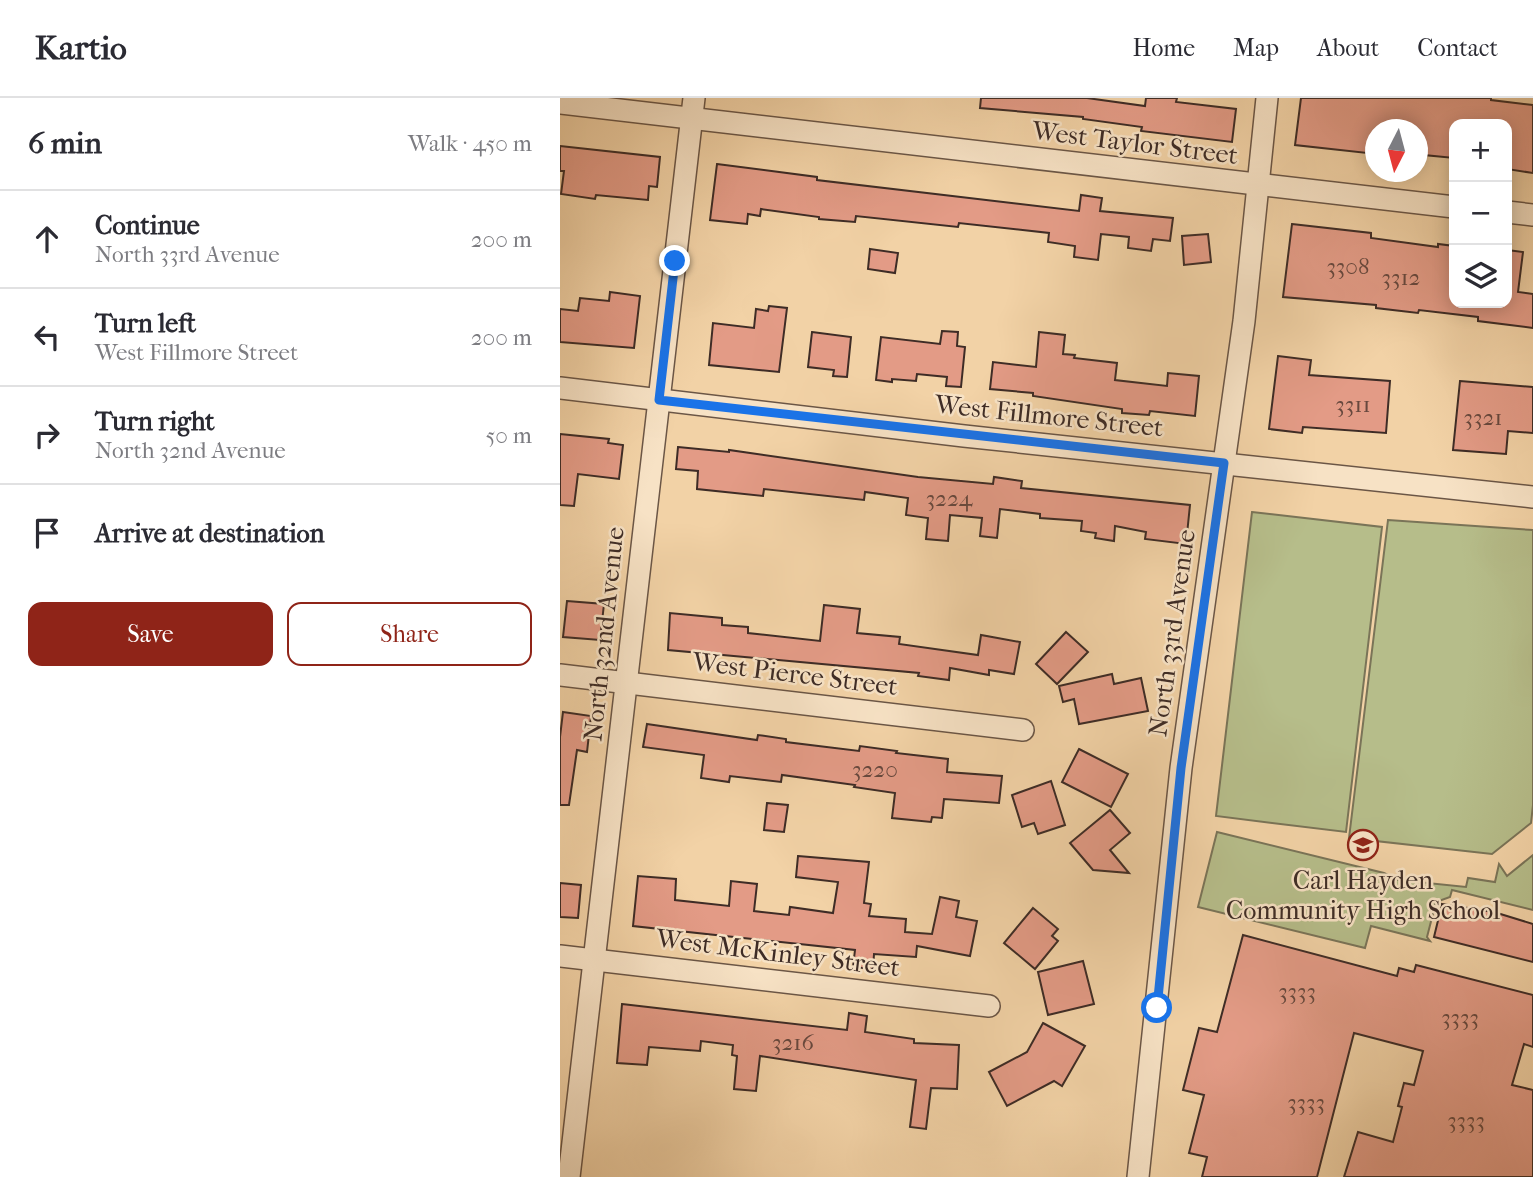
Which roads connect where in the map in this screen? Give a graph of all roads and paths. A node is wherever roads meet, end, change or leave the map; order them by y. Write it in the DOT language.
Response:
graph roads {
  1 [pos="1267,98"];
  2 [pos="560,103"];
  3 [pos="693,108"];
  4 [pos="1257,185"];
  5 [pos="1449,206"];
  6 [pos="1512,213"];
  7 [pos="1533,215"];
  8 [pos="560,388"];
  9 [pos="659,400"];
  10 [pos="1224,463"];
  11 [pos="1533,497"];
  12 [pos="560,675"];
  13 [pos="626,682"];
  14 [pos="1023,730"];
  15 [pos="560,956"];
  16 [pos="595,960"];
  17 [pos="989,1006"];
  18 [pos="569,1177"];
  19 [pos="1138,1177"];
  1 -- 4 [label="street, North 33rd Avenue"];
  2 -- 3 [label="street, West Taylor Street"];
  3 -- 4 [label="street, West Taylor Street"];
  3 -- 9 [label="street, North 32nd Avenue"];
  4 -- 5 [label="street, West Taylor Street"];
  4 -- 10 [label="street, North 33rd Avenue"];
  6 -- 7 [label="street"];
  8 -- 9 [label="street, West Fillmore Street"];
  9 -- 10 [label="street, West Fillmore Street"];
  9 -- 13 [label="street, North 32nd Avenue"];
  10 -- 11 [label="street, West Fillmore Street"];
  10 -- 19 [label="street, North 33rd Avenue"];
  12 -- 13 [label="street, West Pierce Street"];
  13 -- 14 [label="street, West Pierce Street"];
  13 -- 16 [label="street, North 32nd Avenue"];
  15 -- 16 [label="street, West McKinley Street"];
  16 -- 17 [label="street, West McKinley Street"];
  16 -- 18 [label="street, North 32nd Avenue"];
}
